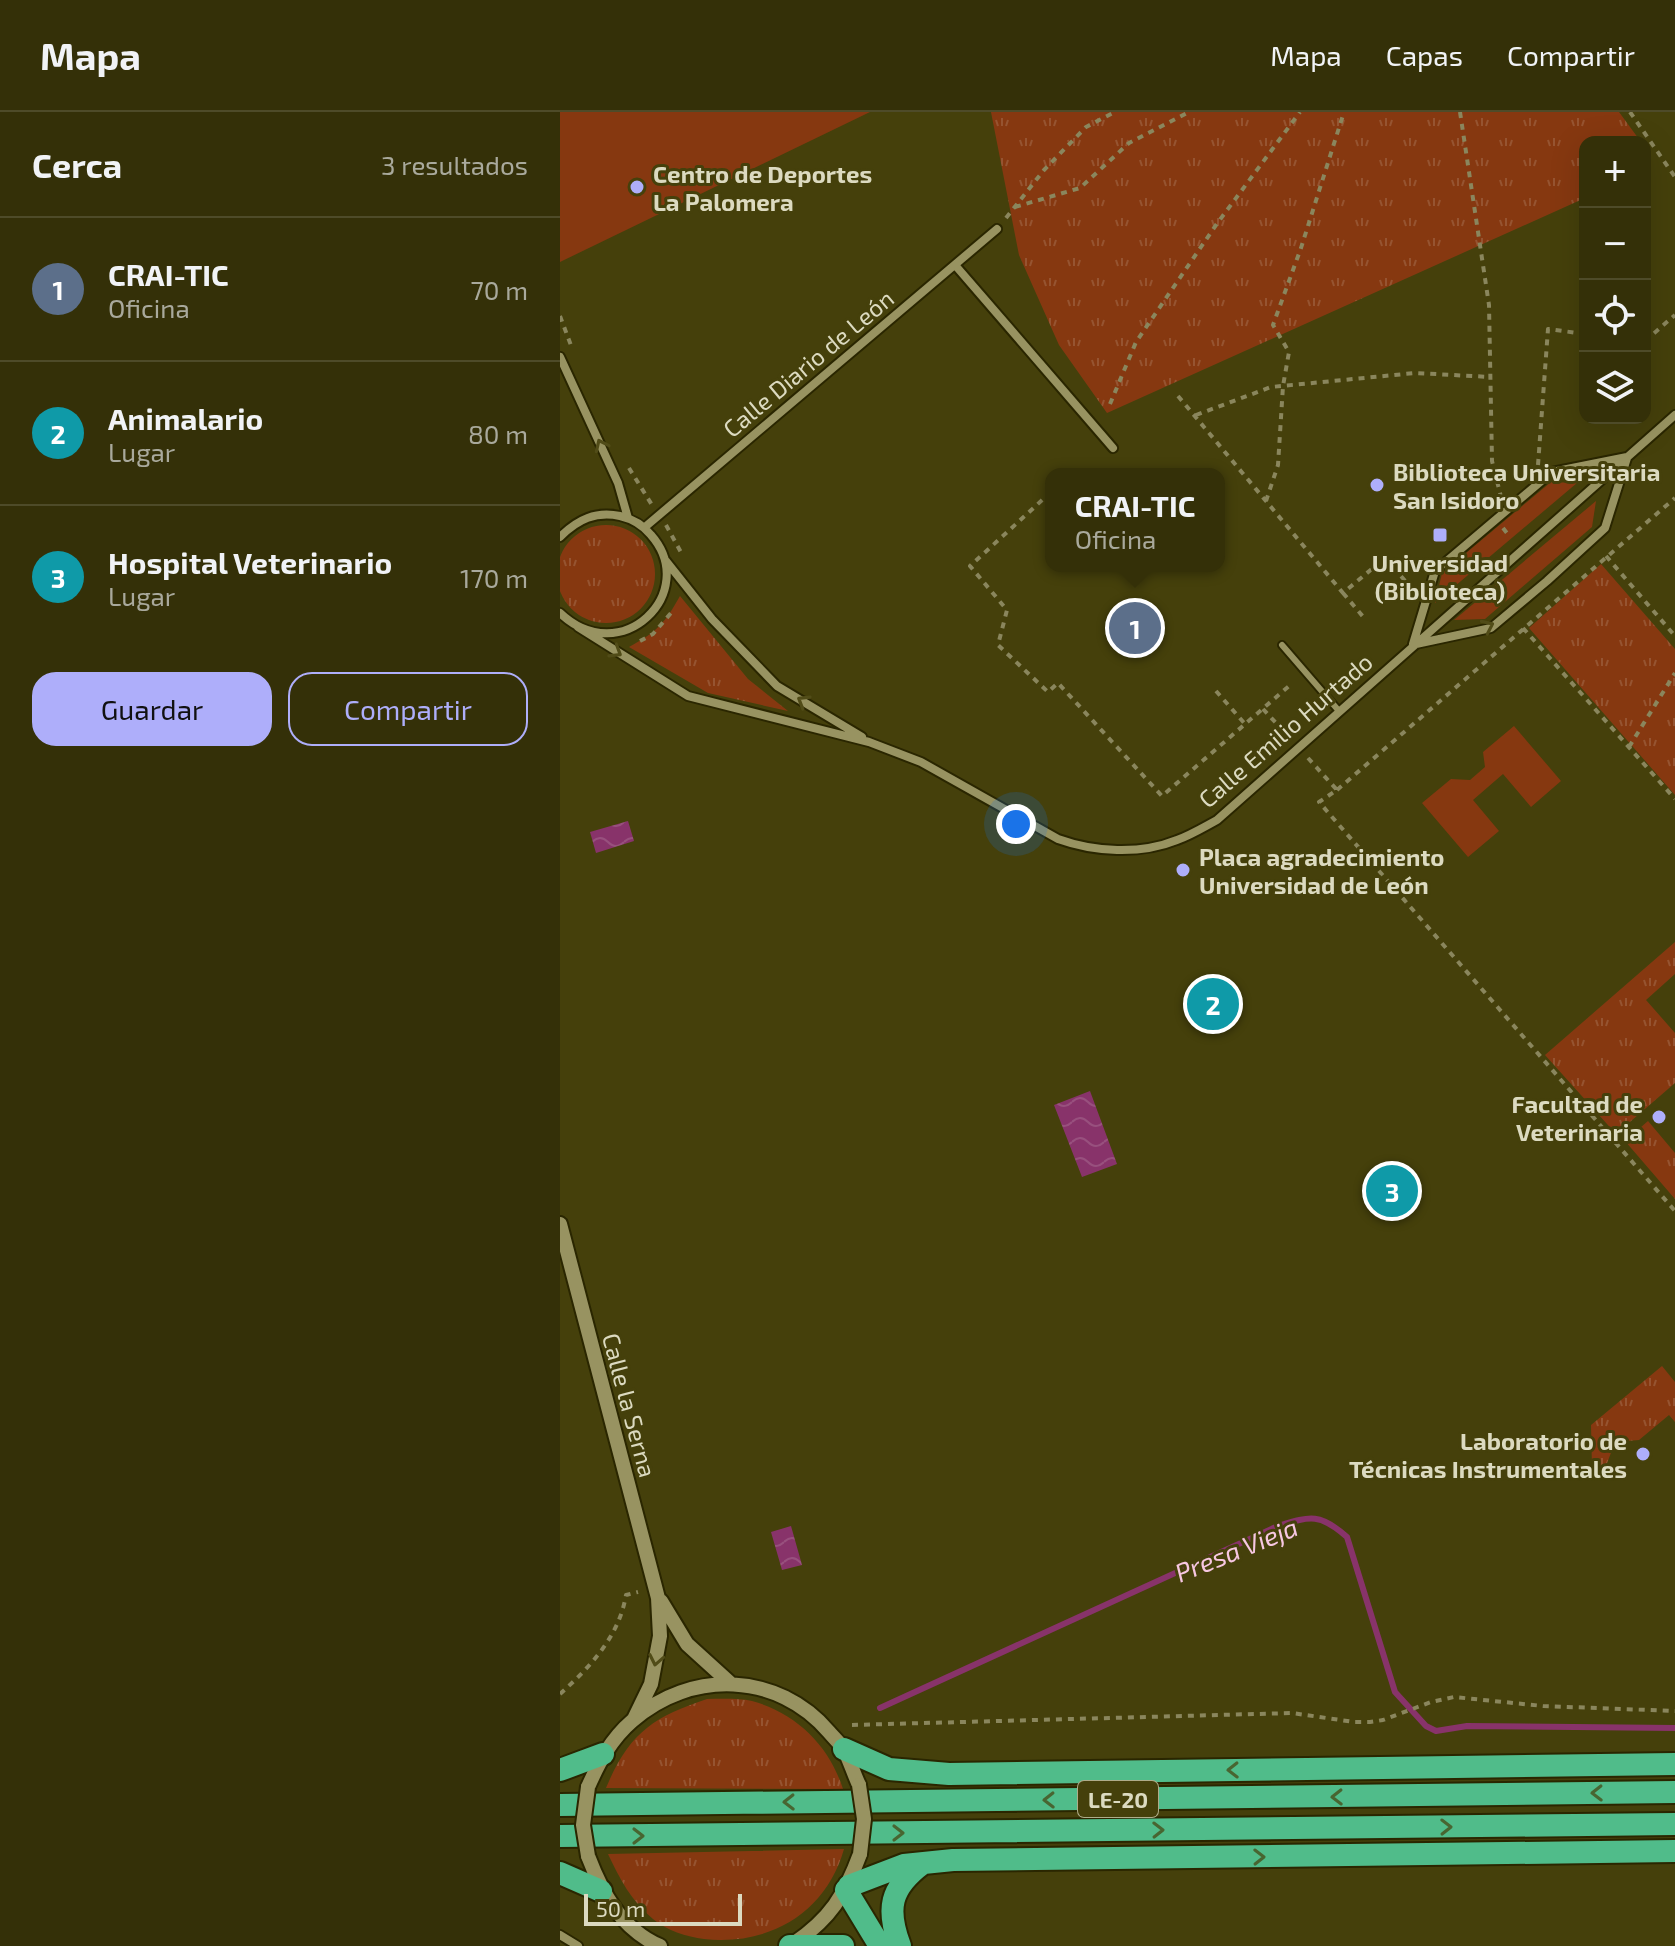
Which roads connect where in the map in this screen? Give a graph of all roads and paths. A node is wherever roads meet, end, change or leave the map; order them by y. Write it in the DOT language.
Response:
graph roads {
  1 [pos="1115,112"];
  2 [pos="1189,112"];
  3 [pos="1300,112"];
  4 [pos="1344,112"];
  5 [pos="1460,112"];
  6 [pos="1630,112"];
  7 [pos="1675,177"];
  8 [pos="1015,207"];
  9 [pos="997,229"];
  10 [pos="955,265"];
  11 [pos="1675,315"];
  12 [pos="560,316"];
  13 [pos="1579,333"];
  14 [pos="1651,336"];
  15 [pos="574,354"];
  16 [pos="560,357"];
  17 [pos="1491,377"];
  18 [pos="1283,386"];
  19 [pos="1178,396"];
  20 [pos="1110,404"];
  21 [pos="1195,415"];
  22 [pos="1675,415"];
  23 [pos="1113,448"];
  24 [pos="1628,457"];
  25 [pos="625,461"];
  26 [pos="1538,468"];
  27 [pos="1044,498"];
  28 [pos="1675,498"];
  29 [pos="1502,499"];
  30 [pos="1266,501"];
  31 [pos="659,515"];
  32 [pos="628,518"];
  33 [pos="645,527"];
  34 [pos="560,537"];
  35 [pos="1606,556"];
  36 [pos="665,561"];
  37 [pos="688,562"];
  38 [pos="1407,583"];
  39 [pos="1343,593"];
  40 [pos="562,618"];
  41 [pos="1365,619"];
  42 [pos="578,627"];
  43 [pos="1523,628"];
  44 [pos="1675,636"];
  45 [pos="1413,644"];
  46 [pos="1282,645"];
  47 [pos="1675,673"];
  48 [pos="1289,686"];
  49 [pos="1216,691"];
  50 [pos="1263,709"];
  51 [pos="1339,711"];
  52 [pos="1245,724"];
  53 [pos="1289,737"];
  54 [pos="869,742"];
  55 [pos="1629,747"];
  56 [pos="1306,756"];
  57 [pos="1337,790"];
  58 [pos="1675,799"];
  59 [pos="1675,1211"];
  60 [pos="560,1224"];
  61 [pos="641,1591"];
  62 [pos="658,1598"];
  63 [pos="730,1683"];
  64 [pos="560,1694"];
  65 [pos="1675,1711"];
  66 [pos="634,1719"];
  67 [pos="852,1725"];
  68 [pos="844,1749"];
  69 [pos="603,1754"];
  70 [pos="1675,1764"];
  71 [pos="560,1770"];
  72 [pos="1675,1792"];
  73 [pos="560,1805"];
  74 [pos="1675,1824"];
  75 [pos="560,1836"];
  76 [pos="1675,1851"];
  77 [pos="925,1862"];
  78 [pos="560,1873"];
  79 [pos="847,1888"];
  80 [pos="601,1891"];
  81 [pos="560,1935"];
  82 [pos="654,1945"];
  83 [pos="578,1946"];
  84 [pos="789,1946"];
  85 [pos="843,1946"];
  86 [pos="880,1946"];
  87 [pos="900,1946"];
  1 -- 8 [label="path"];
  2 -- 8 [label="path"];
  3 -- 20 [label="path"];
  4 -- 18 [label="path"];
  5 -- 17 [label="path"];
  6 -- 7 [label="path"];
  8 -- 9 [label="path"];
  9 -- 10 [label="street, Calle Diario de León"];
  10 -- 23 [label="street"];
  10 -- 31 [label="street, Calle Diario de León"];
  11 -- 14 [label="path"];
  12 -- 15 [label="path"];
  13 -- 26 [label="path"];
  32 -- 16 [label="street, one-way"];
  17 -- 18 [label="path"];
  17 -- 29 [label="path"];
  18 -- 21 [label="path"];
  18 -- 30 [label="path"];
  19 -- 21 [label="path"];
  21 -- 30 [label="path"];
  22 -- 24 [label="street, Calle Emilio Hurtado"];
  24 -- 45 [label="street, Calle Emilio Hurtado"];
  45 -- 24 [label="street, one-way"];
  24 -- 45 [label="street"];
  25 -- 31 [label="path"];
  27 -- 52 [label="path"];
  28 -- 35 [label="path"];
  30 -- 39 [label="path"];
  31 -- 33 [label="street, Calle Diario de León"];
  31 -- 37 [label="path"];
  32 -- 33 [label="street"];
  32 -- 34 [label="street"];
  33 -- 36 [label="street, Calle Emilio Hurtado"];
  35 -- 43 [label="path"];
  35 -- 44 [label="path"];
  36 -- 42 [label="street"];
  54 -- 36 [label="street, Calle Emilio Hurtado, one-way"];
  38 -- 39 [label="path"];
  39 -- 41 [label="path"];
  40 -- 42 [label="street, Calle Emilio Hurtado"];
  42 -- 54 [label="street, Calle Emilio Hurtado, one-way"];
  43 -- 55 [label="path"];
  43 -- 57 [label="path"];
  45 -- 51 [label="street, Calle Emilio Hurtado"];
  46 -- 51 [label="lane"];
  47 -- 55 [label="path"];
  48 -- 50 [label="path"];
  49 -- 52 [label="path"];
  50 -- 52 [label="path"];
  50 -- 53 [label="path"];
  51 -- 54 [label="street, Calle Emilio Hurtado"];
  55 -- 58 [label="path"];
  56 -- 57 [label="path"];
  57 -- 59 [label="path"];
  60 -- 62 [label="street, Calle la Serna"];
  61 -- 64 [label="path"];
  62 -- 63 [label="street, Calle la Serna"];
  62 -- 66 [label="street, Calle la Serna, one-way"];
  63 -- 66 [label="street"];
  63 -- 68 [label="street"];
  65 -- 67 [label="path"];
  66 -- 69 [label="street"];
  70 -- 68 [label="highway, one-way"];
  68 -- 79 [label="street, bridge"];
  69 -- 71 [label="highway"];
  69 -- 80 [label="street, bridge"];
  72 -- 73 [label="highway, LE-20, one-way"];
  75 -- 74 [label="highway, LE-20, one-way"];
  77 -- 76 [label="highway, one-way"];
  77 -- 79 [label="highway"];
  77 -- 87 [label="highway"];
  78 -- 80 [label="highway"];
  79 -- 84 [label="street"];
  79 -- 86 [label="highway"];
  80 -- 82 [label="street"];
  81 -- 83 [label="street"];
  84 -- 85 [label="highway"];
}
